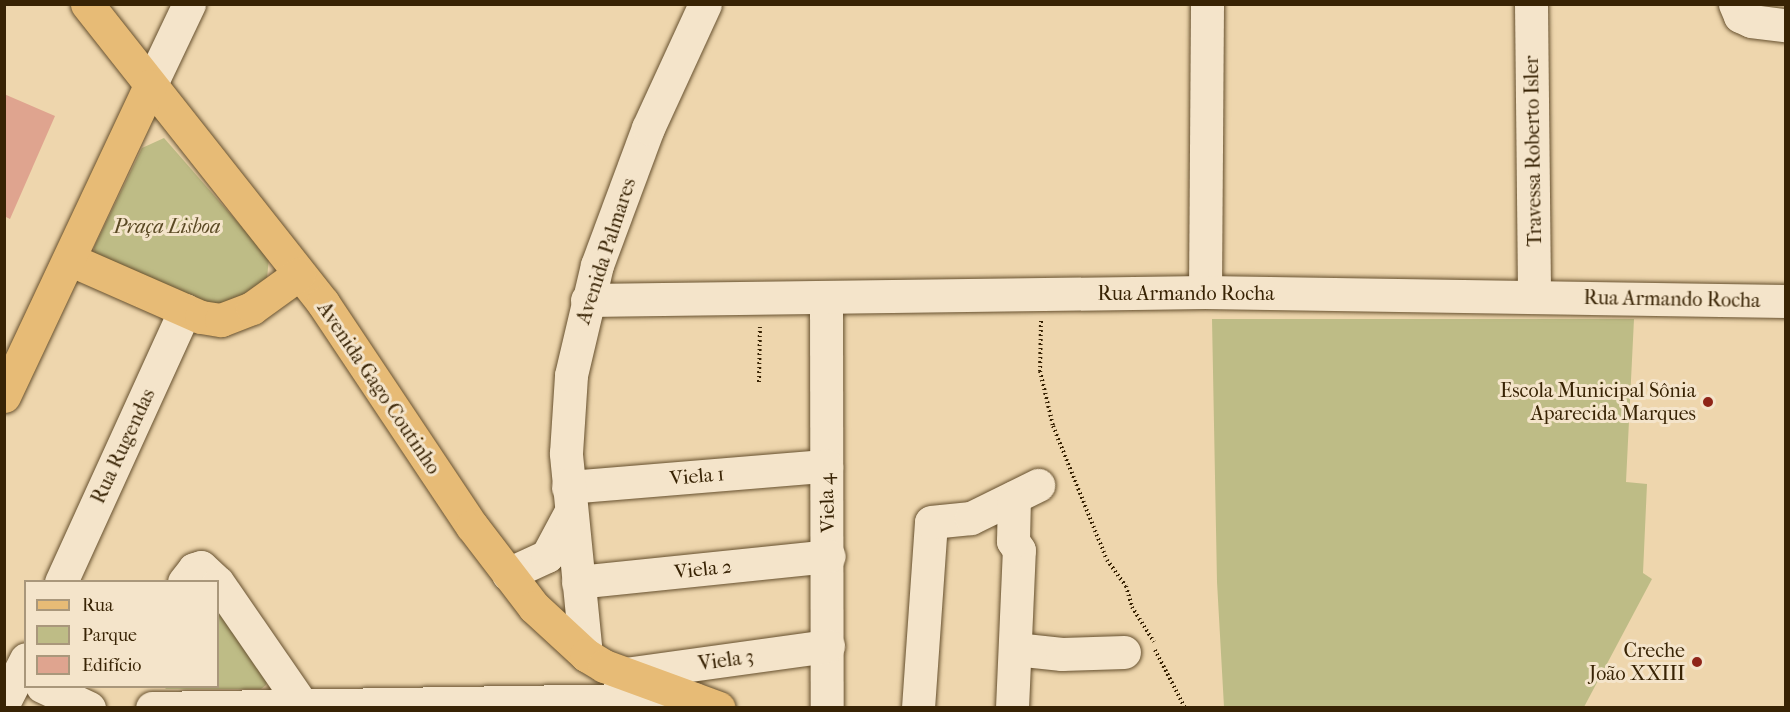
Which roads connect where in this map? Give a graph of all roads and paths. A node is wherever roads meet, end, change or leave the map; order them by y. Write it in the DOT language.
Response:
graph roads {
  1 [pos="87,4"];
  2 [pos="189,4"];
  3 [pos="705,4"];
  4 [pos="1207,4"];
  5 [pos="1531,4"];
  6 [pos="1736,4"];
  7 [pos="1785,25"];
  8 [pos="150,86"];
  9 [pos="71,260"];
  10 [pos="299,274"];
  11 [pos="1204,292"];
  12 [pos="1041,294"];
  13 [pos="1534,297"];
  14 [pos="761,299"];
  15 [pos="826,299"];
  16 [pos="587,300"];
  17 [pos="1785,301"];
  18 [pos="185,310"];
  19 [pos="759,382"];
  20 [pos="4,396"];
  21 [pos="826,466"];
  22 [pos="570,499"];
  23 [pos="829,556"];
  24 [pos="508,574"];
  25 [pos="62,580"];
  26 [pos="185,580"];
  27 [pos="215,580"];
  28 [pos="578,582"];
  29 [pos="219,585"];
  30 [pos="828,646"];
  31 [pos="1015,649"];
  32 [pos="1124,652"];
  33 [pos="586,655"];
  34 [pos="625,674"];
  35 [pos="42,688"];
  36 [pos="139,703"];
  37 [pos="706,703"];
  38 [pos="303,706"];
  39 [pos="89,708"];
  40 [pos="827,708"];
  41 [pos="918,708"];
  42 [pos="1012,708"];
  43 [pos="1185,708"];
  1 -- 8 [label="main road, Avenida Gago Coutinho"];
  2 -- 8 [label="street"];
  3 -- 16 [label="street, Avenida Palmares"];
  4 -- 11 [label="street"];
  5 -- 13 [label="street, Travessa Roberto Isler"];
  6 -- 7 [label="street"];
  8 -- 9 [label="main road"];
  8 -- 10 [label="main road, Avenida Gago Coutinho"];
  9 -- 18 [label="main road"];
  9 -- 20 [label="main road"];
  10 -- 18 [label="main road"];
  10 -- 24 [label="main road, Avenida Gago Coutinho"];
  11 -- 12 [label="street, Rua Armando Rocha"];
  11 -- 13 [label="street, Rua Armando Rocha"];
  12 -- 15 [label="street, Rua Armando Rocha"];
  12 -- 43 [label="path"];
  13 -- 17 [label="street, Rua Armando Rocha"];
  14 -- 15 [label="street, Rua Armando Rocha"];
  14 -- 16 [label="street, Rua Armando Rocha"];
  14 -- 19 [label="path"];
  15 -- 21 [label="street, Viela 4"];
  16 -- 22 [label="street, Avenida Palmares"];
  18 -- 25 [label="street, Rua Rugendas"];
  21 -- 22 [label="street, Viela 1"];
  21 -- 23 [label="street, Viela 4"];
  22 -- 24 [label="street, Avenida Palmares"];
  22 -- 28 [label="street, Avenida Palmares"];
  23 -- 28 [label="street, Viela 2"];
  23 -- 30 [label="street, Viela 4"];
  24 -- 33 [label="main road, Avenida Gago Coutinho"];
  26 -- 27 [label="street"];
  28 -- 33 [label="street, Avenida Palmares"];
  29 -- 38 [label="street"];
  30 -- 34 [label="street, Viela 3"];
  30 -- 40 [label="street, Viela 4"];
  31 -- 32 [label="street"];
  31 -- 41 [label="street"];
  31 -- 42 [label="street"];
  33 -- 34 [label="main road, Avenida Gago Coutinho"];
  34 -- 37 [label="main road, Avenida Gago Coutinho"];
  35 -- 39 [label="street"];
  36 -- 38 [label="street"];
  37 -- 38 [label="street"];
}
